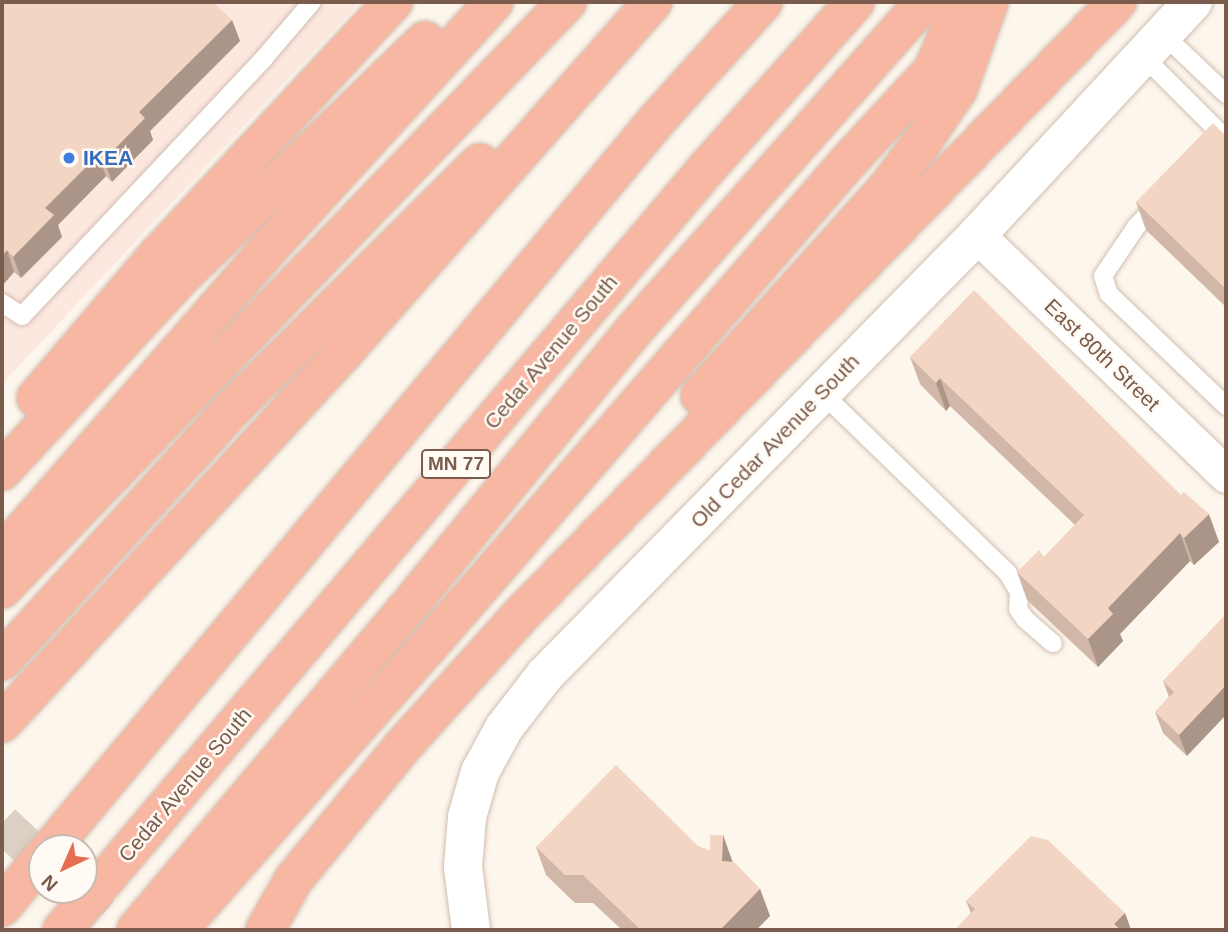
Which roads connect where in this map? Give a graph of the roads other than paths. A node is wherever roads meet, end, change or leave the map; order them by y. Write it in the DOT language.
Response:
graph roads {
  1 [pos="312,2"];
  2 [pos="393,2"];
  3 [pos="467,2"];
  4 [pos="494,2"];
  5 [pos="567,2"];
  6 [pos="643,2"];
  7 [pos="653,2"];
  8 [pos="762,2"];
  9 [pos="855,2"];
  10 [pos="925,2"];
  11 [pos="953,2"];
  12 [pos="962,2"];
  13 [pos="989,2"];
  14 [pos="1117,2"];
  15 [pos="1193,2"];
  16 [pos="1153,45"];
  17 [pos="1226,94"];
  18 [pos="1221,141"];
  19 [pos="1175,187"];
  20 [pos="977,235"];
  21 [pos="2,303"];
  22 [pos="634,330"];
  23 [pos="822,393"];
  24 [pos="1226,406"];
  25 [pos="2,442"];
  26 [pos="2,471"];
  27 [pos="1226,475"];
  28 [pos="2,555"];
  29 [pos="2,589"];
  30 [pos="519,617"];
  31 [pos="1053,643"];
  32 [pos="2,661"];
  33 [pos="2,723"];
  34 [pos="63,834"];
  35 [pos="28,875"];
  36 [pos="2,907"];
  37 [pos="62,930"];
  38 [pos="136,930"];
  39 [pos="178,930"];
  40 [pos="265,930"];
  41 [pos="471,930"];
  1 -- 21 [label="lane"];
  2 -- 25 [label="highway"];
  3 -- 26 [label="highway"];
  4 -- 28 [label="highway"];
  5 -- 29 [label="highway"];
  6 -- 32 [label="highway"];
  7 -- 33 [label="highway"];
  8 -- 34 [label="highway, MN 77"];
  9 -- 37 [label="highway, Cedar Avenue South / MN 77"];
  10 -- 22 [label="highway"];
  11 -- 22 [label="highway"];
  12 -- 39 [label="highway"];
  13 -- 30 [label="highway"];
  14 -- 30 [label="highway"];
  15 -- 16 [label="street, Old Cedar Avenue South"];
  16 -- 17 [label="lane"];
  16 -- 18 [label="lane"];
  16 -- 20 [label="street, Old Cedar Avenue South"];
  19 -- 24 [label="lane"];
  20 -- 23 [label="street, Old Cedar Avenue South"];
  20 -- 27 [label="street, East 80th Street"];
  22 -- 38 [label="highway"];
  23 -- 31 [label="lane"];
  23 -- 41 [label="street, Old Cedar Avenue South"];
  30 -- 40 [label="highway"];
  35 -- 36 [label="highway"];
}
